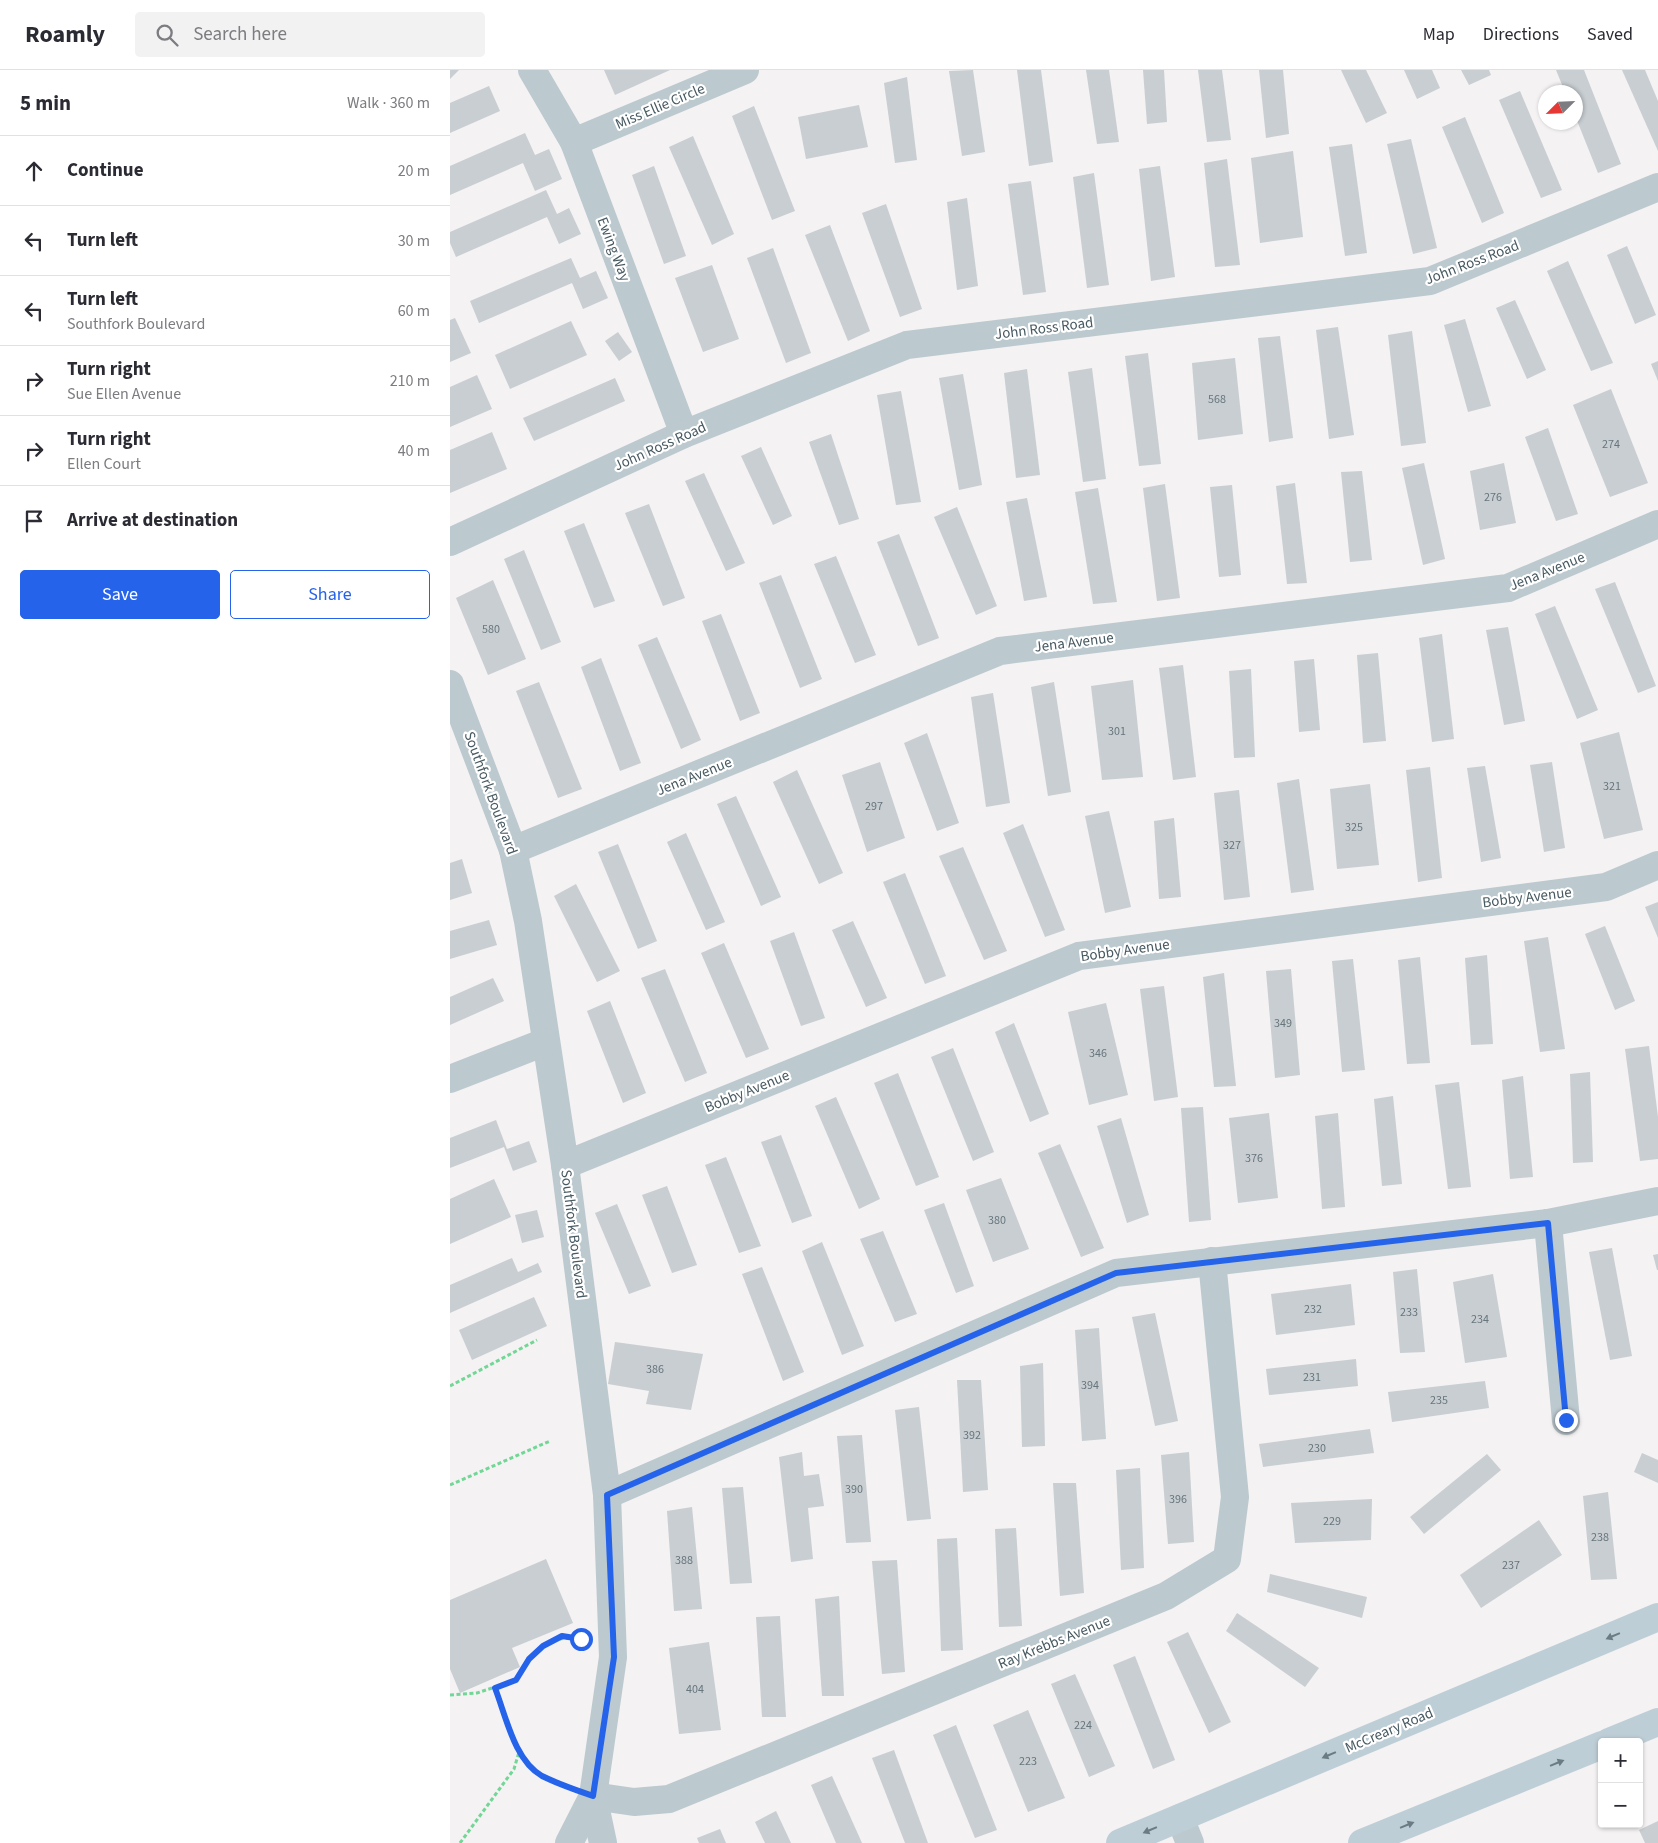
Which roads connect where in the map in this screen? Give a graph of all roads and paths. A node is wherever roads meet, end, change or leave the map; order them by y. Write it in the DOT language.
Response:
graph roads {
  1 [pos="532,70"];
  2 [pos="745,70"];
  3 [pos="574,142"];
  4 [pos="1658,187"];
  5 [pos="684,434"];
  6 [pos="1658,524"];
  7 [pos="450,542"];
  8 [pos="450,684"];
  9 [pos="514,850"];
  10 [pos="1658,865"];
  11 [pos="545,1042"];
  12 [pos="450,1079"];
  13 [pos="565,1165"];
  14 [pos="1658,1201"];
  15 [pos="1548,1223"];
  16 [pos="1212,1261"];
  17 [pos="537,1340"];
  18 [pos="450,1386"];
  19 [pos="1566,1420"];
  20 [pos="550,1441"];
  21 [pos="450,1485"];
  22 [pos="607,1495"];
  23 [pos="1658,1617"];
  24 [pos="581,1639"];
  25 [pos="495,1688"];
  26 [pos="450,1695"];
  27 [pos="1658,1722"];
  28 [pos="1619,1738"];
  29 [pos="1598,1747"];
  30 [pos="519,1751"];
  31 [pos="593,1796"];
  32 [pos="1180,1818"];
  33 [pos="460,1843"];
  34 [pos="569,1843"];
  35 [pos="603,1843"];
  36 [pos="1120,1843"];
  37 [pos="1190,1843"];
  38 [pos="1362,1843"];
  1 -- 3 [label="street, Ewing Way"];
  2 -- 3 [label="street, Miss Ellie Circle"];
  3 -- 5 [label="street, Ewing Way"];
  4 -- 5 [label="street, John Ross Road"];
  5 -- 7 [label="street, John Ross Road"];
  6 -- 9 [label="street, Jena Avenue"];
  8 -- 9 [label="street, Southfork Boulevard"];
  9 -- 11 [label="street, Southfork Boulevard"];
  10 -- 13 [label="street, Bobby Avenue"];
  11 -- 12 [label="street"];
  11 -- 13 [label="street, Southfork Boulevard"];
  13 -- 22 [label="street, Southfork Boulevard"];
  14 -- 15 [label="street"];
  15 -- 16 [label="street"];
  15 -- 19 [label="street"];
  16 -- 22 [label="street"];
  16 -- 31 [label="street, Ray Krebbs Avenue"];
  17 -- 18 [label="path"];
  20 -- 21 [label="path"];
  22 -- 31 [label="street, Southfork Boulevard"];
  23 -- 32 [label="main road, McCreary Road, one-way"];
  24 -- 25 [label="path"];
  25 -- 26 [label="path"];
  25 -- 30 [label="path"];
  27 -- 28 [label="main road"];
  38 -- 29 [label="main road, one-way"];
  30 -- 31 [label="path"];
  30 -- 33 [label="path"];
  31 -- 34 [label="street, Southfork Boulevard"];
  31 -- 35 [label="street, Southfork Boulevard"];
  32 -- 36 [label="main road, McCreary Road, one-way"];
  32 -- 37 [label="street"];
}
